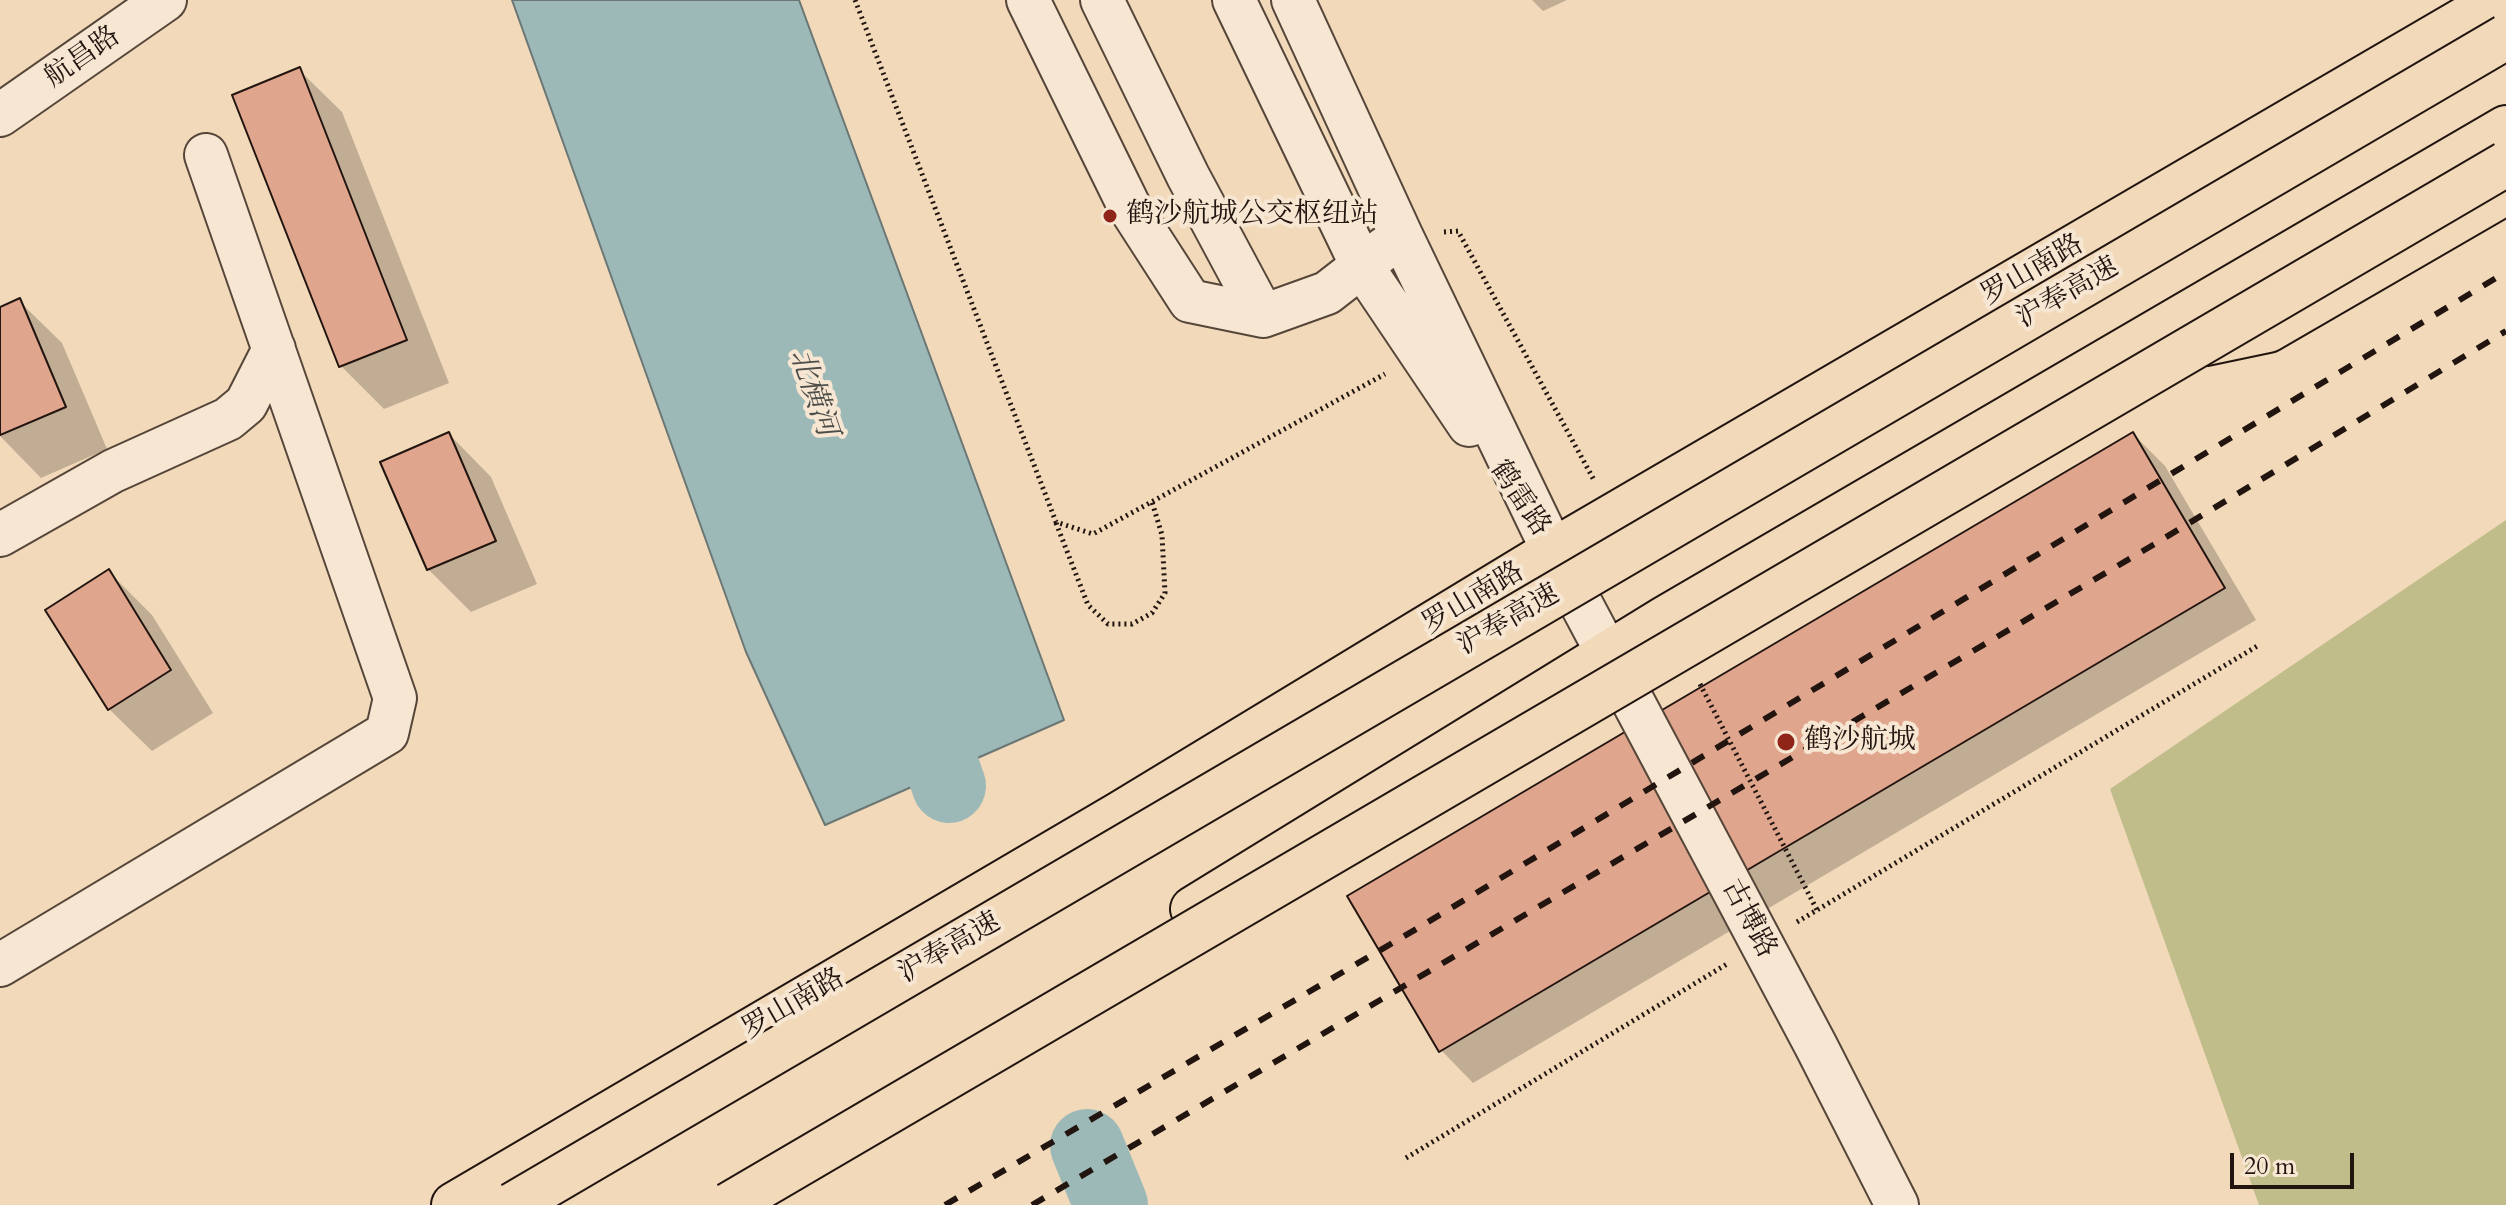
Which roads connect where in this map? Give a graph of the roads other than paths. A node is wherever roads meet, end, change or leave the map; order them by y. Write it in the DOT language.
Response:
graph roads {
  1 [pos="165,0"];
  2 [pos="1028,0"];
  3 [pos="1102,0"];
  4 [pos="1234,0"];
  5 [pos="1293,0"];
  6 [pos="2498,0"];
  7 [pos="2506,37"];
  8 [pos="0,115"];
  9 [pos="2506,128"];
  10 [pos="206,155"];
  11 [pos="2506,164"];
  12 [pos="2506,192"];
  13 [pos="1401,235"];
  14 [pos="1362,266"];
  15 [pos="1263,316"];
  16 [pos="274,349"];
  17 [pos="2098,366"];
  18 [pos="0,535"];
  19 [pos="1553,551"];
  20 [pos="1608,654"];
  21 [pos="0,965"];
  22 [pos="1892,1195"];
  23 [pos="454,1205"];
  24 [pos="513,1205"];
  25 [pos="709,1205"];
  26 [pos="729,1205"];
  1 -- 8 [label="street, 航昌路"];
  2 -- 15 [label="street"];
  3 -- 15 [label="street"];
  4 -- 14 [label="street, 鹤雷路"];
  5 -- 13 [label="street, 鹤雷路"];
  6 -- 19 [label="main road, 罗山南路"];
  7 -- 24 [label="main road, 沪奉高速, bridge"];
  9 -- 17 [label="main road"];
  10 -- 16 [label="street"];
  11 -- 26 [label="main road, bridge"];
  12 -- 17 [label="main road"];
  13 -- 14 [label="street"];
  13 -- 19 [label="street, 鹤雷路"];
  14 -- 15 [label="street"];
  14 -- 19 [label="street, 鹤雷路"];
  16 -- 18 [label="street"];
  16 -- 21 [label="street"];
  17 -- 20 [label="main road"];
  19 -- 20 [label="street, 古博路"];
  19 -- 23 [label="main road, 罗山南路"];
  20 -- 22 [label="street, 古博路"];
  20 -- 25 [label="main road"];
}
